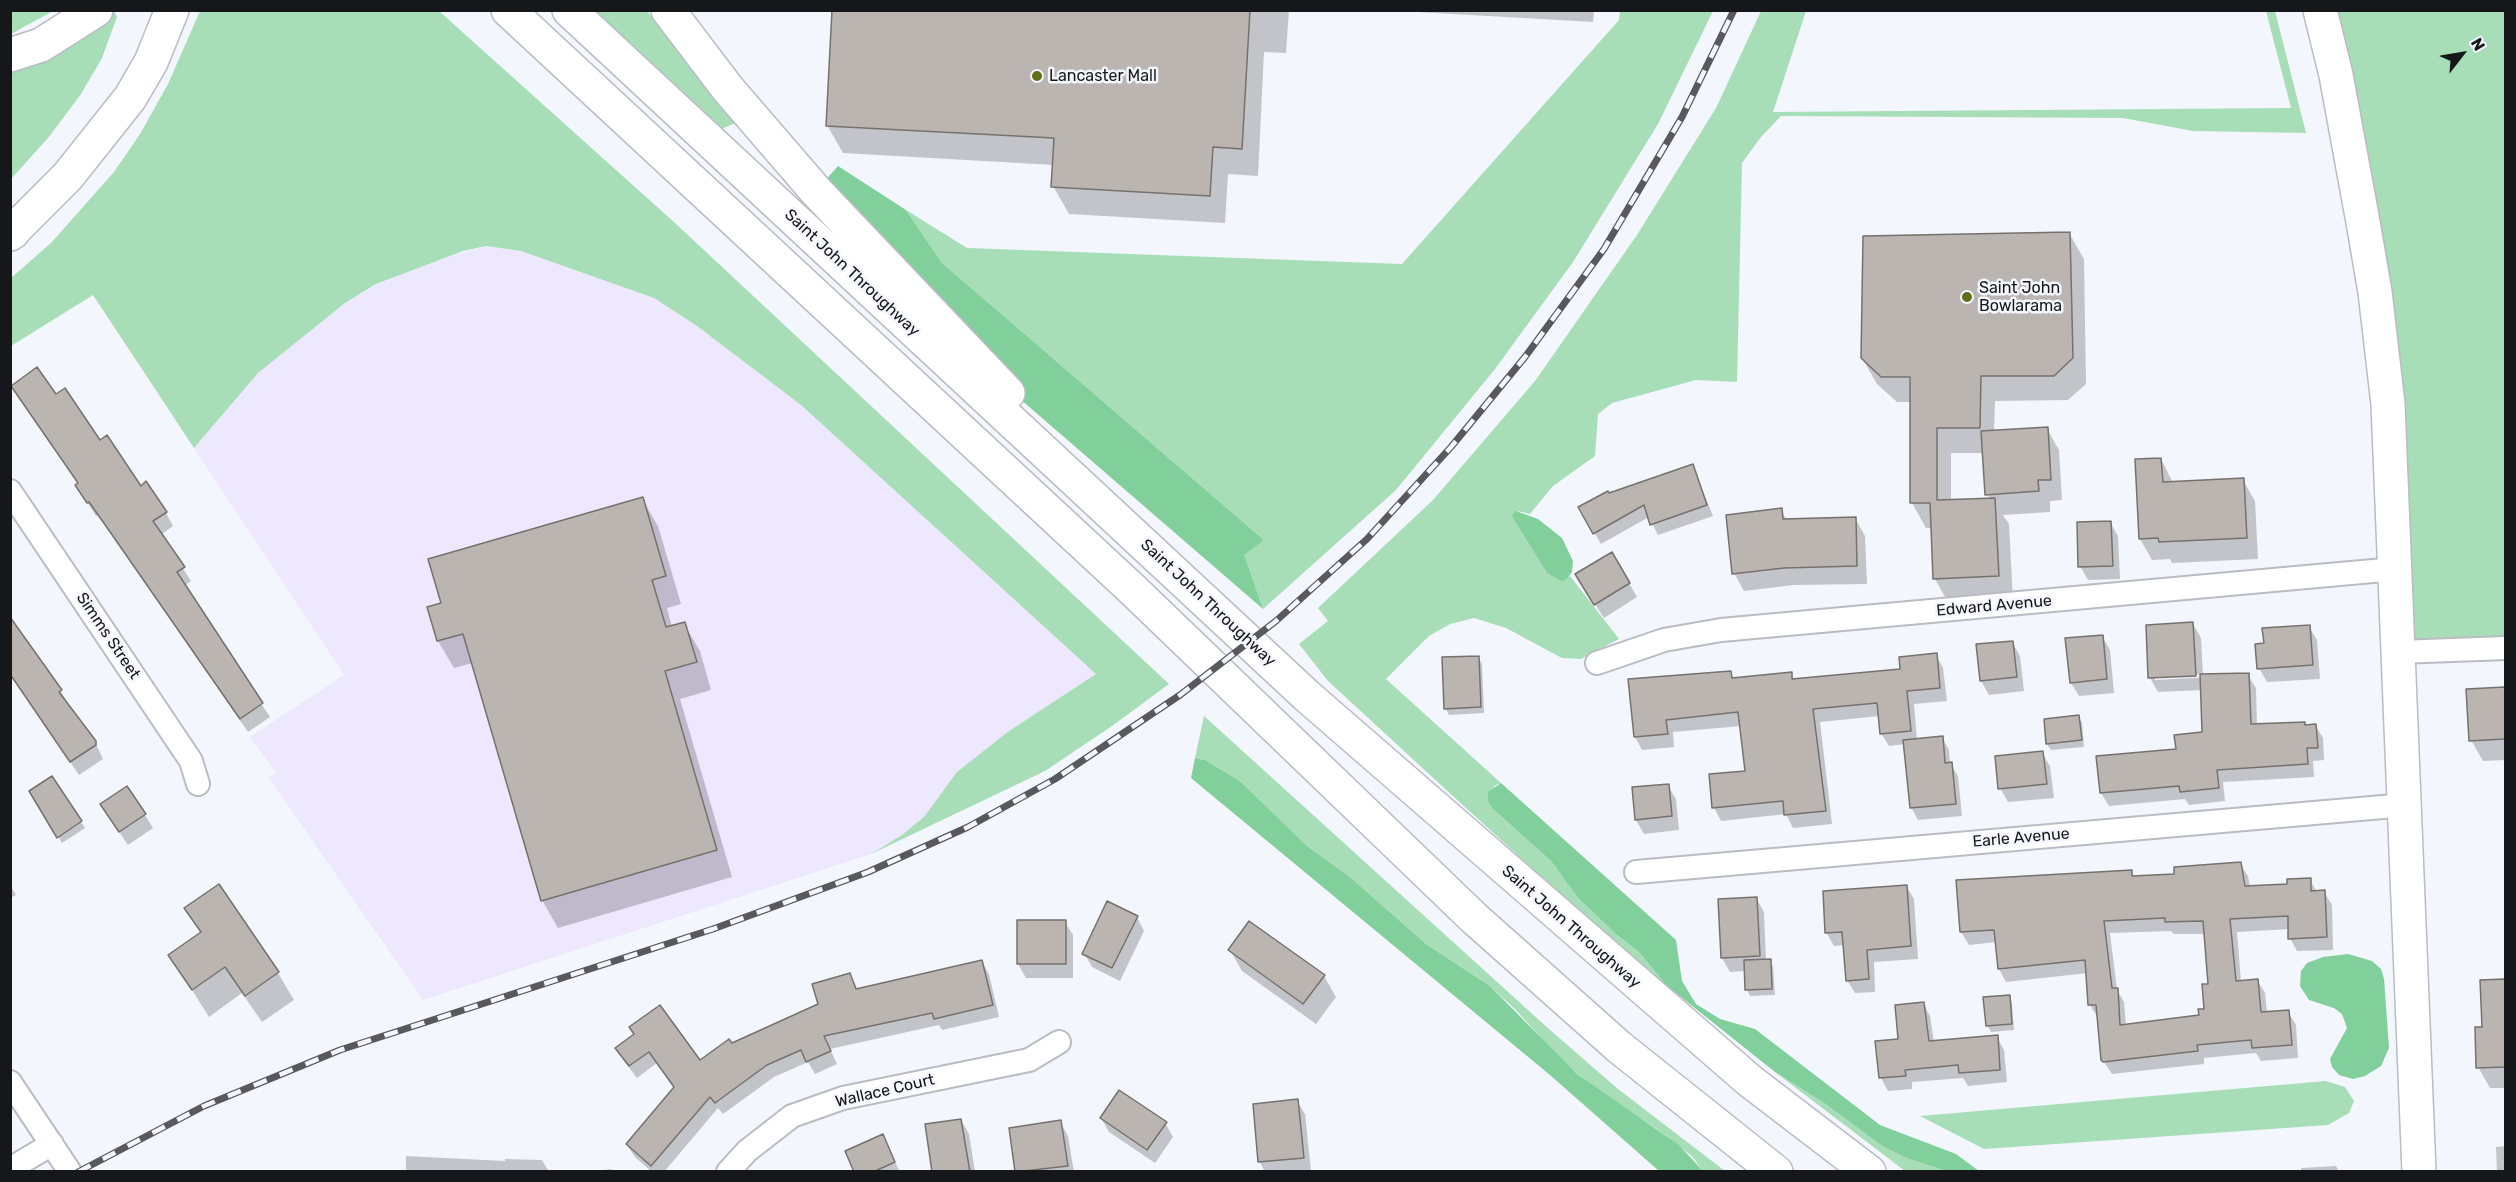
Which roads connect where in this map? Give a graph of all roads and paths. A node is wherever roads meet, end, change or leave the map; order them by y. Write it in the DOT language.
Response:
graph roads {
  1 [pos="96,10"];
  2 [pos="172,10"];
  3 [pos="508,10"];
  4 [pos="569,10"];
  5 [pos="668,10"];
  6 [pos="2320,10"];
  7 [pos="10,55"];
  8 [pos="11,231"];
  9 [pos="10,491"];
  10 [pos="1160,557"];
  11 [pos="2396,569"];
  12 [pos="2505,648"];
  13 [pos="2399,652"];
  14 [pos="1597,663"];
  15 [pos="198,784"];
  16 [pos="2406,805"];
  17 [pos="1636,872"];
  18 [pos="1059,1042"];
  19 [pos="10,1082"];
  20 [pos="52,1144"];
  21 [pos="10,1169"];
  22 [pos="70,1172"];
  23 [pos="728,1172"];
  24 [pos="1776,1172"];
  25 [pos="1869,1172"];
  26 [pos="2419,1172"];
  1 -- 7 [label="main road"];
  2 -- 8 [label="main road"];
  3 -- 24 [label="main road"];
  4 -- 10 [label="main road, Saint John Throughway"];
  5 -- 10 [label="main road"];
  6 -- 11 [label="main road"];
  9 -- 15 [label="street, Simms Street"];
  10 -- 25 [label="main road, Saint John Throughway"];
  11 -- 13 [label="main road"];
  11 -- 14 [label="street, Edward Avenue"];
  12 -- 13 [label="street"];
  13 -- 16 [label="main road"];
  16 -- 17 [label="street, Earle Avenue"];
  16 -- 26 [label="main road"];
  18 -- 23 [label="street, Wallace Court"];
  19 -- 20 [label="street"];
  20 -- 21 [label="street"];
  20 -- 22 [label="street"];
}
